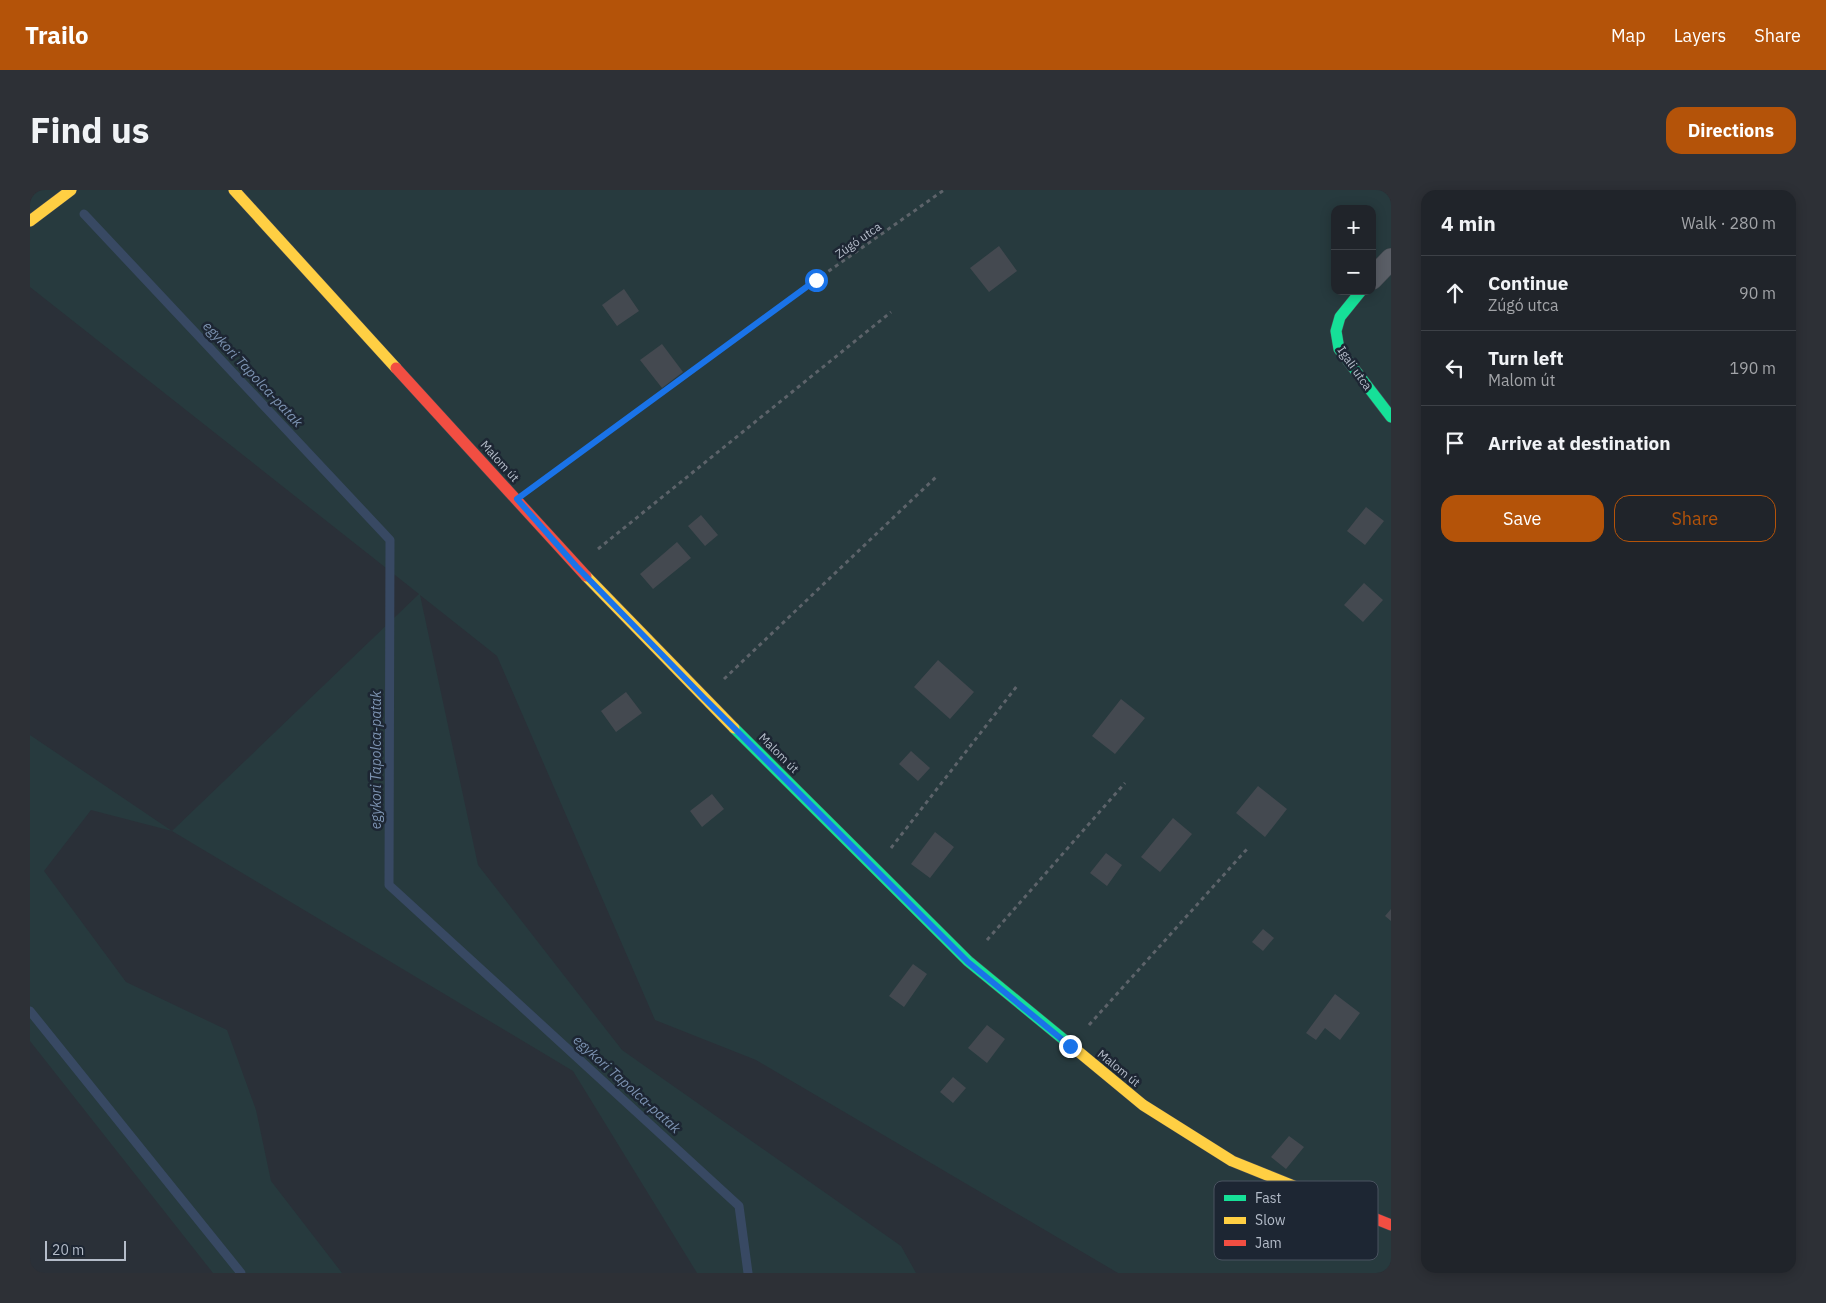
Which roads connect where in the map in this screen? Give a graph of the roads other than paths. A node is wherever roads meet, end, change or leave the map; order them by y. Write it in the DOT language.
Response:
graph roads {
  1 [pos="71,190"];
  2 [pos="234,190"];
  3 [pos="30,221"];
  4 [pos="1391,259"];
  5 [pos="1376,275"];
  6 [pos="1358,295"];
  7 [pos="1391,417"];
  8 [pos="1282,1181"];
  9 [pos="1378,1220"];
  10 [pos="1391,1225"];
  1 -- 3 [label="street"];
  2 -- 8 [label="street, Malom út"];
  4 -- 5 [label="street"];
  6 -- 7 [label="street, Igali utca"];
  9 -- 10 [label="street, Malom út"];
}
